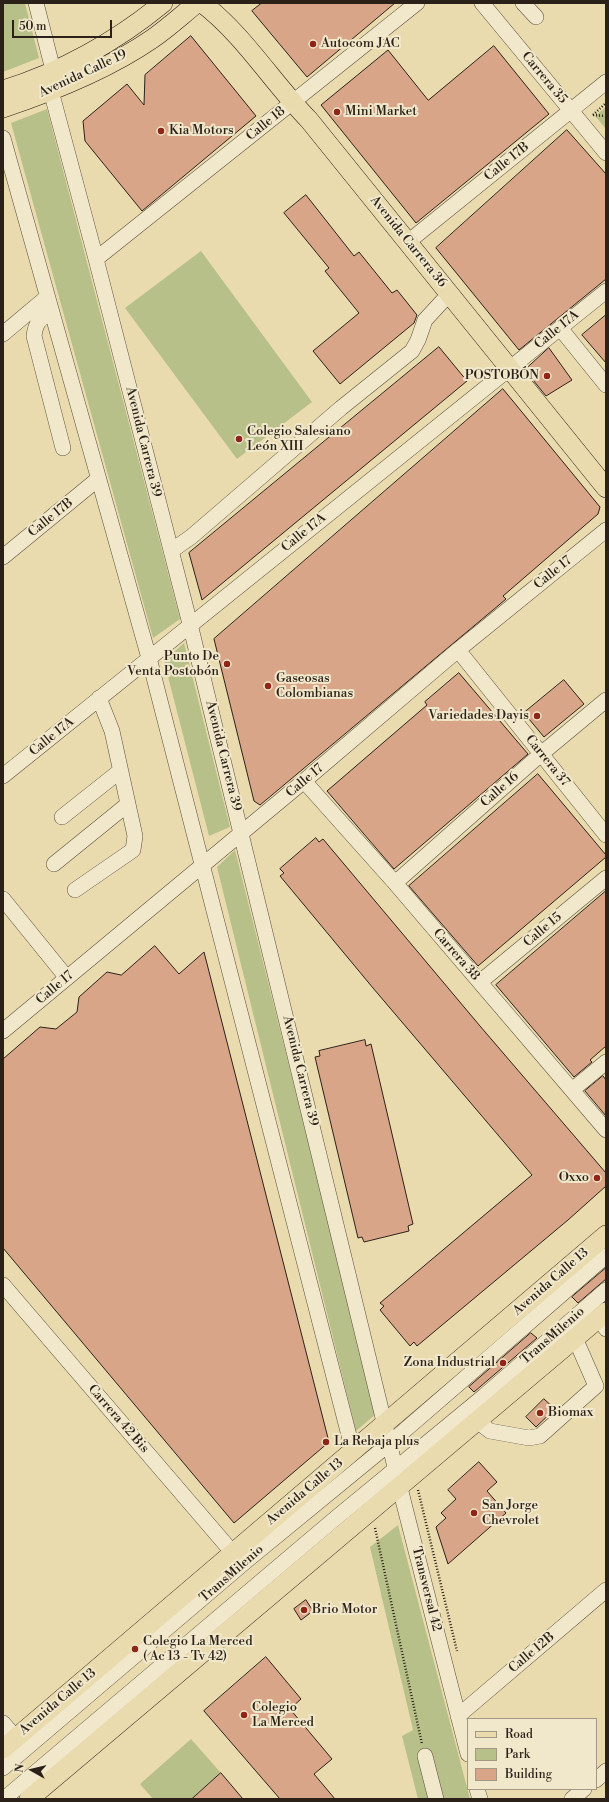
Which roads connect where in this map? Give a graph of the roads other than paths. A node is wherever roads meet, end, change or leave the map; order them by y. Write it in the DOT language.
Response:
graph roads {
  1 [pos="36,3"];
  2 [pos="164,3"];
  3 [pos="197,3"];
  4 [pos="202,3"];
  5 [pos="417,3"];
  6 [pos="523,3"];
  7 [pos="490,6"];
  8 [pos="536,17"];
  9 [pos="54,70"];
  10 [pos="606,82"];
  11 [pos="3,90"];
  12 [pos="51,91"];
  13 [pos="292,103"];
  14 [pos="3,108"];
  15 [pos="571,110"];
  16 [pos="3,138"];
  17 [pos="606,153"];
  18 [pos="408,242"];
  19 [pos="96,260"];
  20 [pos="606,291"];
  21 [pos="450,293"];
  22 [pos="49,304"];
  23 [pos="560,328"];
  24 [pos="3,334"];
  25 [pos="510,368"];
  26 [pos="606,385"];
  27 [pos="63,448"];
  28 [pos="98,479"];
  29 [pos="606,488"];
  30 [pos="606,530"];
  31 [pos="172,551"];
  32 [pos="3,557"];
  33 [pos="190,624"];
  34 [pos="458,650"];
  35 [pos="149,658"];
  36 [pos="99,698"];
  37 [pos="606,700"];
  38 [pos="541,754"];
  39 [pos="120,771"];
  40 [pos="3,776"];
  41 [pos="304,781"];
  42 [pos="128,804"];
  43 [pos="62,817"];
  44 [pos="242,832"];
  45 [pos="606,835"];
  46 [pos="54,864"];
  47 [pos="203,865"];
  48 [pos="606,878"];
  49 [pos="395,883"];
  50 [pos="75,890"];
  51 [pos="3,899"];
  52 [pos="67,978"];
  53 [pos="480,982"];
  54 [pos="3,1031"];
  55 [pos="606,1062"];
  56 [pos="572,1090"];
  57 [pos="606,1130"];
  58 [pos="606,1235"];
  59 [pos="606,1256"];
  60 [pos="3,1285"];
  61 [pos="606,1290"];
  62 [pos="604,1320"];
  63 [pos="575,1338"];
  64 [pos="601,1382"];
  65 [pos="477,1421"];
  66 [pos="386,1424"];
  67 [pos="390,1443"];
  68 [pos="354,1451"];
  69 [pos="398,1478"];
  70 [pos="233,1553"];
  71 [pos="606,1590"];
  72 [pos="458,1716"];
  73 [pos="3,1723"];
  74 [pos="7,1745"];
  75 [pos="467,1750"];
  76 [pos="425,1756"];
  77 [pos="3,1768"];
  78 [pos="606,1771"];
  79 [pos="597,1779"];
  80 [pos="583,1790"];
  81 [pos="4,1799"];
  82 [pos="29,1799"];
  83 [pos="436,1799"];
  84 [pos="572,1799"];
  1 -- 9 [label="street"];
  2 -- 9 [label="main road, Avenida Calle 19"];
  3 -- 12 [label="main road, Avenida Calle 19"];
  4 -- 13 [label="main road, Avenida Carrera 36"];
  5 -- 13 [label="street, Calle 18"];
  6 -- 8 [label="street"];
  7 -- 15 [label="street, Carrera 35"];
  9 -- 11 [label="main road, Avenida Calle 19"];
  10 -- 15 [label="street, Calle 17B"];
  12 -- 14 [label="main road, Avenida Calle 19"];
  12 -- 19 [label="street, Avenida Carrera 39"];
  13 -- 18 [label="main road, Avenida Carrera 36"];
  13 -- 19 [label="street, Calle 18"];
  15 -- 17 [label="street, Carrera 35"];
  15 -- 18 [label="street, Calle 17B"];
  16 -- 22 [label="street"];
  18 -- 21 [label="main road, Avenida Carrera 36"];
  19 -- 31 [label="street, Avenida Carrera 39"];
  20 -- 23 [label="street, Calle 17A"];
  21 -- 25 [label="main road, Avenida Carrera 36"];
  21 -- 31 [label="street"];
  22 -- 24 [label="street"];
  22 -- 27 [label="street"];
  22 -- 28 [label="street"];
  23 -- 25 [label="street, Calle 17A"];
  23 -- 26 [label="street"];
  25 -- 29 [label="main road, Avenida Carrera 36"];
  25 -- 33 [label="street, Calle 17A"];
  28 -- 32 [label="street, Calle 17B"];
  28 -- 35 [label="street"];
  30 -- 34 [label="street, Calle 17"];
  31 -- 33 [label="street, Avenida Carrera 39"];
  33 -- 35 [label="street, Calle 17A"];
  33 -- 44 [label="street, Avenida Carrera 39"];
  34 -- 38 [label="street, Carrera 37"];
  34 -- 41 [label="street, Calle 17"];
  35 -- 36 [label="street, Calle 17A"];
  35 -- 47 [label="street"];
  36 -- 39 [label="street"];
  36 -- 40 [label="street, Calle 17A"];
  37 -- 38 [label="street, Calle 16"];
  38 -- 45 [label="street, Carrera 37"];
  38 -- 49 [label="street, Calle 16"];
  39 -- 42 [label="street"];
  39 -- 43 [label="street"];
  41 -- 44 [label="street, Calle 17"];
  41 -- 49 [label="street, Carrera 38"];
  42 -- 46 [label="street"];
  42 -- 50 [label="street"];
  44 -- 47 [label="street, Calle 17"];
  44 -- 66 [label="street, Avenida Carrera 39"];
  47 -- 52 [label="street, Calle 17"];
  47 -- 68 [label="street"];
  48 -- 53 [label="street, Calle 15"];
  49 -- 53 [label="street, Carrera 38"];
  51 -- 52 [label="street"];
  52 -- 54 [label="street, Calle 17"];
  53 -- 56 [label="street, Carrera 38"];
  55 -- 56 [label="street"];
  56 -- 57 [label="street, Carrera 38"];
  58 -- 66 [label="main road, Avenida Calle 13"];
  59 -- 67 [label="street, TransMilenio"];
  60 -- 70 [label="street, Carrera 42 Bis"];
  61 -- 69 [label="street, TransMilenio"];
  62 -- 63 [label="main road"];
  63 -- 64 [label="street"];
  63 -- 65 [label="main road"];
  64 -- 65 [label="street"];
  65 -- 69 [label="main road"];
  66 -- 67 [label="street, Transversal 42"];
  66 -- 68 [label="main road, Avenida Calle 13"];
  67 -- 69 [label="street, Transversal 42"];
  67 -- 77 [label="street, TransMilenio"];
  68 -- 70 [label="main road, Avenida Calle 13"];
  69 -- 72 [label="street, Transversal 42"];
  69 -- 81 [label="street, TransMilenio"];
  69 -- 82 [label="main road"];
  70 -- 74 [label="main road, Avenida Calle 13"];
  71 -- 72 [label="street, Calle 12B"];
  72 -- 75 [label="street, Transversal 42"];
  73 -- 74 [label="street"];
  76 -- 83 [label="street"];
  78 -- 79 [label="street"];
  80 -- 84 [label="street"];
}
